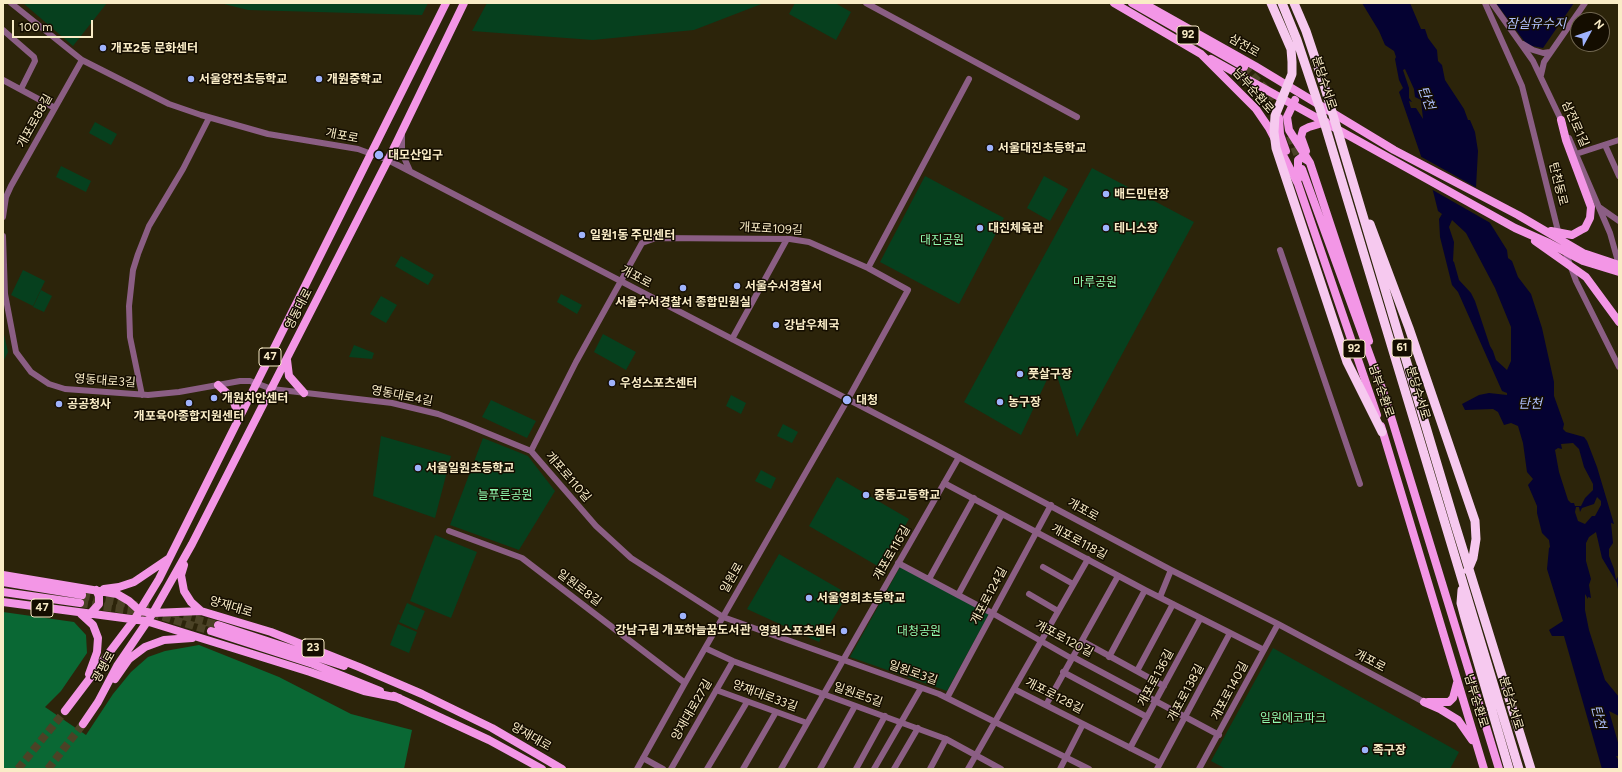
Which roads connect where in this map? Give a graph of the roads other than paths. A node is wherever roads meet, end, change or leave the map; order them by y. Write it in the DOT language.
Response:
graph roads {
  1 [pos="11,3"];
  2 [pos="446,3"];
  3 [pos="464,3"];
  4 [pos="866,3"];
  5 [pos="1114,3"];
  6 [pos="1132,3"];
  7 [pos="1143,3"];
  8 [pos="1271,3"];
  9 [pos="1282,3"];
  10 [pos="1294,3"];
  11 [pos="1485,3"];
  12 [pos="1492,3"];
  13 [pos="1585,3"];
  14 [pos="3,30"];
  15 [pos="1521,42"];
  16 [pos="1550,52"];
  17 [pos="1201,54"];
  18 [pos="82,60"];
  19 [pos="1244,67"];
  20 [pos="1541,75"];
  21 [pos="969,79"];
  22 [pos="3,80"];
  23 [pos="1290,88"];
  24 [pos="21,89"];
  25 [pos="1298,93"];
  26 [pos="1285,99"];
  27 [pos="1293,104"];
  28 [pos="55,108"];
  29 [pos="1077,117"];
  30 [pos="209,118"];
  31 [pos="1561,120"];
  32 [pos="1327,123"];
  33 [pos="402,131"];
  34 [pos="1619,140"];
  35 [pos="1605,145"];
  36 [pos="372,154"];
  37 [pos="1576,154"];
  38 [pos="388,160"];
  39 [pos="1310,163"];
  40 [pos="1302,169"];
  41 [pos="1348,171"];
  42 [pos="410,172"];
  43 [pos="1619,176"];
  44 [pos="1298,184"];
  45 [pos="1598,206"];
  46 [pos="1518,215"];
  47 [pos="3,216"];
  48 [pos="1619,221"];
  49 [pos="1515,228"];
  50 [pos="3,236"];
  51 [pos="787,239"];
  52 [pos="1280,250"];
  53 [pos="1619,263"];
  54 [pos="868,268"];
  55 [pos="1619,272"];
  56 [pos="621,281"];
  57 [pos="4,293"];
  58 [pos="1619,322"];
  59 [pos="732,339"];
  60 [pos="287,359"];
  61 [pos="1619,367"];
  62 [pos="218,385"];
  63 [pos="264,387"];
  64 [pos="304,393"];
  65 [pos="1384,394"];
  66 [pos="142,395"];
  67 [pos="848,399"];
  68 [pos="239,418"];
  69 [pos="1382,432"];
  70 [pos="531,451"];
  71 [pos="959,457"];
  72 [pos="944,483"];
  73 [pos="1360,484"];
  74 [pos="974,498"];
  75 [pos="1051,505"];
  76 [pos="1002,514"];
  77 [pos="449,531"];
  78 [pos="1036,532"];
  79 [pos="192,544"];
  80 [pos="168,559"];
  81 [pos="1088,559"];
  82 [pos="898,563"];
  83 [pos="1043,568"];
  84 [pos="1171,570"];
  85 [pos="3,575"];
  86 [pos="1118,576"];
  87 [pos="929,579"];
  88 [pos="3,582"];
  89 [pos="1073,584"];
  90 [pos="96,590"];
  91 [pos="1145,590"];
  92 [pos="3,592"];
  93 [pos="1029,594"];
  94 [pos="82,595"];
  95 [pos="958,595"];
  96 [pos="1160,597"];
  97 [pos="3,602"];
  98 [pos="1173,604"];
  99 [pos="140,611"];
  100 [pos="201,611"];
  101 [pos="1058,611"];
  102 [pos="80,613"];
  103 [pos="153,613"];
  104 [pos="992,613"];
  105 [pos="90,614"];
  106 [pos="723,617"];
  107 [pos="1200,619"];
  108 [pos="134,620"];
  109 [pos="146,622"];
  110 [pos="1278,624"];
  111 [pos="218,625"];
  112 [pos="211,631"];
  113 [pos="1230,633"];
  114 [pos="195,638"];
  115 [pos="1041,641"];
  116 [pos="1082,641"];
  117 [pos="705,648"];
  118 [pos="1264,650"];
  119 [pos="1071,657"];
  120 [pos="1109,657"];
  121 [pos="843,659"];
  122 [pos="733,661"];
  123 [pos="1137,671"];
  124 [pos="1063,672"];
  125 [pos="1458,682"];
  126 [pos="684,683"];
  127 [pos="84,686"];
  128 [pos="1164,686"];
  129 [pos="921,688"];
  130 [pos="1014,689"];
  131 [pos="716,690"];
  132 [pos="422,694"];
  133 [pos="823,694"];
  134 [pos="399,698"];
  135 [pos="947,698"];
  136 [pos="1156,701"];
  137 [pos="98,702"];
  138 [pos="747,702"];
  139 [pos="1424,702"];
  140 [pos="1046,705"];
  141 [pos="855,706"];
  142 [pos="65,711"];
  143 [pos="776,712"];
  144 [pos="885,716"];
  145 [pos="1147,717"];
  146 [pos="1186,717"];
  147 [pos="995,721"];
  148 [pos="902,722"];
  149 [pos="807,723"];
  150 [pos="83,724"];
  151 [pos="1083,724"];
  152 [pos="918,728"];
  153 [pos="1219,735"];
  154 [pos="946,739"];
  155 [pos="1130,748"];
  156 [pos="976,755"];
  157 [pos="643,758"];
  158 [pos="1066,758"];
  159 [pos="1483,765"];
  160 [pos="1159,766"];
  161 [pos="540,769"];
  162 [pos="562,769"];
  163 [pos="637,769"];
  164 [pos="663,769"];
  165 [pos="671,769"];
  166 [pos="707,769"];
  167 [pos="743,769"];
  168 [pos="781,769"];
  169 [pos="820,769"];
  170 [pos="856,769"];
  171 [pos="874,769"];
  172 [pos="894,769"];
  173 [pos="930,769"];
  174 [pos="968,769"];
  175 [pos="1001,769"];
  176 [pos="1060,769"];
  177 [pos="1089,769"];
  178 [pos="1199,769"];
  179 [pos="1499,769"];
  180 [pos="1509,769"];
  181 [pos="1519,769"];
  182 [pos="1531,769"];
  1 -- 18 [label="street, 개포로"];
  2 -- 36 [label="main road, 영동대로 / 47"];
  3 -- 33 [label="main road, 영동대로 / 47"];
  4 -- 29 [label="street"];
  5 -- 17 [label="main road, 남부순환로 / 92"];
  6 -- 19 [label="main road, 남부순환로 / 92"];
  7 -- 23 [label="main road, 삼전로"];
  8 -- 69 [label="highway"];
  9 -- 181 [label="highway, 분당수서로 / 61"];
  10 -- 41 [label="highway, 분당수서로 / 61"];
  11 -- 61 [label="street, 탄천동로"];
  12 -- 15 [label="street, 삼전로1길"];
  13 -- 16 [label="street"];
  14 -- 24 [label="street"];
  15 -- 16 [label="street"];
  15 -- 20 [label="street, 삼전로1길"];
  16 -- 20 [label="street"];
  17 -- 26 [label="main road"];
  17 -- 44 [label="main road, 남부순환로 / 92"];
  18 -- 28 [label="street, 개포로88길"];
  18 -- 30 [label="street, 개포로"];
  20 -- 31 [label="street, 삼전로1길"];
  21 -- 54 [label="street"];
  22 -- 24 [label="street"];
  23 -- 25 [label="main road, 삼전로"];
  23 -- 26 [label="main road"];
  24 -- 28 [label="street"];
  25 -- 27 [label="main road"];
  25 -- 46 [label="main road, 삼전로"];
  26 -- 27 [label="main road"];
  26 -- 44 [label="main road"];
  27 -- 32 [label="main road"];
  27 -- 39 [label="main road"];
  28 -- 47 [label="street, 개포로88길"];
  30 -- 36 [label="street, 개포로"];
  30 -- 66 [label="street"];
  31 -- 37 [label="street, 삼전로1길"];
  31 -- 46 [label="main road"];
  32 -- 39 [label="main road"];
  32 -- 49 [label="main road"];
  33 -- 38 [label="main road, 영동대로 / 47"];
  33 -- 42 [label="street"];
  34 -- 35 [label="street"];
  35 -- 37 [label="street"];
  35 -- 43 [label="street"];
  36 -- 38 [label="street, 개포로"];
  36 -- 63 [label="main road, 영동대로 / 47"];
  37 -- 45 [label="street, 삼전로1길"];
  38 -- 42 [label="street, 개포로"];
  38 -- 60 [label="main road, 영동대로 / 47"];
  39 -- 44 [label="main road"];
  39 -- 65 [label="main road"];
  40 -- 65 [label="main road, 남부순환로 / 92"];
  41 -- 180 [label="highway"];
  41 -- 182 [label="highway, 분당수서로 / 61"];
  42 -- 56 [label="street, 개포로"];
  44 -- 69 [label="main road, 남부순환로 / 92"];
  45 -- 48 [label="street"];
  45 -- 53 [label="street, 삼전로1길"];
  46 -- 53 [label="main road"];
  49 -- 55 [label="main road"];
  49 -- 58 [label="main road"];
  50 -- 57 [label="street"];
  51 -- 54 [label="street, 개포로109길"];
  51 -- 56 [label="street, 개포로109길"];
  51 -- 59 [label="street"];
  52 -- 73 [label="street"];
  54 -- 67 [label="street, 개포로109길"];
  56 -- 59 [label="street, 개포로"];
  56 -- 70 [label="street, 개포로110길"];
  57 -- 66 [label="street, 영동대로3길"];
  59 -- 67 [label="street, 개포로"];
  60 -- 63 [label="main road, 영동대로 / 47"];
  60 -- 64 [label="main road"];
  62 -- 63 [label="street, 영동대로3길"];
  62 -- 66 [label="street, 영동대로3길"];
  62 -- 68 [label="main road"];
  63 -- 64 [label="street, 영동대로4길"];
  63 -- 68 [label="main road, 영동대로 / 47"];
  63 -- 79 [label="main road, 영동대로 / 47"];
  64 -- 70 [label="street, 영동대로4길"];
  65 -- 179 [label="main road, 남부순환로 / 92"];
  67 -- 71 [label="street, 개포로"];
  67 -- 106 [label="street, 일원로"];
  68 -- 80 [label="main road, 영동대로 / 47"];
  69 -- 125 [label="main road, 남부순환로 / 92"];
  70 -- 106 [label="street, 개포로110길"];
  71 -- 72 [label="street, 개포로116길"];
  71 -- 75 [label="street, 개포로"];
  72 -- 74 [label="street, 개포로118길"];
  72 -- 82 [label="street, 개포로116길"];
  74 -- 76 [label="street, 개포로118길"];
  74 -- 87 [label="street"];
  75 -- 78 [label="street, 개포로124길"];
  75 -- 84 [label="street, 개포로"];
  76 -- 78 [label="street, 개포로118길"];
  76 -- 95 [label="street"];
  77 -- 126 [label="street, 일원로8길"];
  78 -- 81 [label="street, 개포로118길"];
  78 -- 104 [label="street, 개포로124길"];
  79 -- 100 [label="main road, 23"];
  79 -- 103 [label="main road, 영동대로 / 47"];
  80 -- 94 [label="main road, 47"];
  80 -- 99 [label="main road, 영동대로"];
  81 -- 86 [label="street, 개포로118길"];
  81 -- 89 [label="street, 개포로128길"];
  82 -- 87 [label="street, 개포로120길"];
  82 -- 121 [label="street, 개포로116길"];
  83 -- 89 [label="street"];
  84 -- 96 [label="street"];
  84 -- 110 [label="street, 개포로"];
  85 -- 94 [label="main road, 47"];
  86 -- 91 [label="street, 개포로118길"];
  86 -- 116 [label="street"];
  87 -- 95 [label="street, 개포로120길"];
  88 -- 94 [label="main road"];
  89 -- 101 [label="street, 개포로128길"];
  90 -- 94 [label="main road"];
  90 -- 99 [label="main road"];
  90 -- 105 [label="main road"];
  91 -- 96 [label="street, 개포로118길"];
  91 -- 120 [label="street"];
  92 -- 94 [label="main road"];
  93 -- 101 [label="street"];
  95 -- 104 [label="street, 개포로120길"];
  96 -- 98 [label="street, 개포로118길"];
  97 -- 102 [label="main road, 양재대로 / 47"];
  98 -- 107 [label="street, 개포로118길"];
  98 -- 123 [label="street"];
  99 -- 103 [label="main road, 양재대로"];
  99 -- 108 [label="main road, 영동대로"];
  100 -- 103 [label="main road, 양재대로"];
  100 -- 132 [label="main road, 양재대로 / 23"];
  101 -- 115 [label="street, 개포로128길"];
  102 -- 105 [label="main road, 양재대로 / 47"];
  102 -- 127 [label="main road"];
  103 -- 109 [label="main road, 영동대로 / 47"];
  104 -- 115 [label="street, 개포로120길"];
  104 -- 135 [label="street, 개포로124길"];
  105 -- 108 [label="main road, 양재대로 / 47"];
  106 -- 117 [label="street, 일원로"];
  106 -- 121 [label="street, 일원로3길"];
  107 -- 113 [label="street, 개포로118길"];
  107 -- 128 [label="street, 개포로136길"];
  108 -- 109 [label="main road, 양재대로 / 47"];
  108 -- 127 [label="main road, 광평로"];
  109 -- 114 [label="main road, 양재대로 / 23"];
  109 -- 137 [label="main road, 광평로"];
  110 -- 118 [label="street, 개포로140길"];
  110 -- 139 [label="street, 개포로"];
  111 -- 132 [label="main road, 양재대로"];
  112 -- 134 [label="main road, 양재대로"];
  113 -- 118 [label="street, 개포로118길"];
  113 -- 146 [label="street, 개포로138길"];
  114 -- 134 [label="main road, 양재대로 / 23"];
  114 -- 137 [label="main road"];
  115 -- 119 [label="street, 개포로120길"];
  115 -- 130 [label="street, 개포로128길"];
  116 -- 119 [label="street"];
  116 -- 120 [label="street"];
  117 -- 122 [label="street, 일원로5길"];
  117 -- 126 [label="street, 일원로"];
  118 -- 153 [label="street, 개포로140길"];
  119 -- 124 [label="street"];
  119 -- 136 [label="street, 개포로120길"];
  120 -- 123 [label="street"];
  121 -- 129 [label="street, 일원로3길"];
  121 -- 133 [label="street, 양재대로33길"];
  122 -- 131 [label="street, 양재대로27길"];
  122 -- 133 [label="street, 일원로5길"];
  123 -- 128 [label="street"];
  124 -- 140 [label="street"];
  124 -- 145 [label="street"];
  125 -- 139 [label="main road"];
  125 -- 159 [label="main road, 남부순환로 / 92"];
  126 -- 157 [label="street, 일원로"];
  127 -- 142 [label="main road, 광평로"];
  128 -- 136 [label="street, 개포로136길"];
  129 -- 135 [label="street, 일원로3길"];
  129 -- 148 [label="street"];
  130 -- 140 [label="street, 개포로128길"];
  130 -- 147 [label="street, 개포로128길"];
  131 -- 138 [label="street, 양재대로33길"];
  131 -- 165 [label="street, 양재대로27길"];
  132 -- 162 [label="main road, 양재대로 / 23"];
  133 -- 141 [label="street, 일원로5길"];
  133 -- 149 [label="street, 양재대로33길"];
  134 -- 161 [label="main road, 양재대로 / 23"];
  135 -- 147 [label="street, 일원로3길"];
  136 -- 145 [label="street, 개포로136길"];
  136 -- 146 [label="street, 개포로120길"];
  137 -- 150 [label="main road, 광평로"];
  138 -- 143 [label="street, 양재대로33길"];
  138 -- 166 [label="street"];
  139 -- 159 [label="main road"];
  140 -- 151 [label="street, 개포로128길"];
  141 -- 144 [label="street, 일원로5길"];
  141 -- 169 [label="street"];
  143 -- 149 [label="street, 양재대로33길"];
  143 -- 167 [label="street"];
  144 -- 148 [label="street, 일원로5길"];
  144 -- 170 [label="street"];
  145 -- 155 [label="street, 개포로136길"];
  146 -- 153 [label="street, 개포로120길"];
  146 -- 160 [label="street, 개포로138길"];
  147 -- 156 [label="street, 개포로128길"];
  147 -- 158 [label="street, 일원로3길"];
  148 -- 152 [label="street, 일원로5길"];
  148 -- 171 [label="street"];
  149 -- 168 [label="street, 양재대로33길"];
  151 -- 155 [label="street, 개포로138길"];
  151 -- 158 [label="street"];
  152 -- 154 [label="street, 일원로5길"];
  152 -- 172 [label="street"];
  153 -- 178 [label="street, 개포로140길"];
  154 -- 156 [label="street, 일원로5길"];
  154 -- 173 [label="street"];
  155 -- 160 [label="street, 개포로138길"];
  156 -- 174 [label="street, 개포로128길"];
  156 -- 175 [label="street, 일원로5길"];
  157 -- 163 [label="street, 일원로"];
  157 -- 164 [label="street"];
  158 -- 176 [label="street"];
  158 -- 177 [label="street, 일원로3길"];
}
